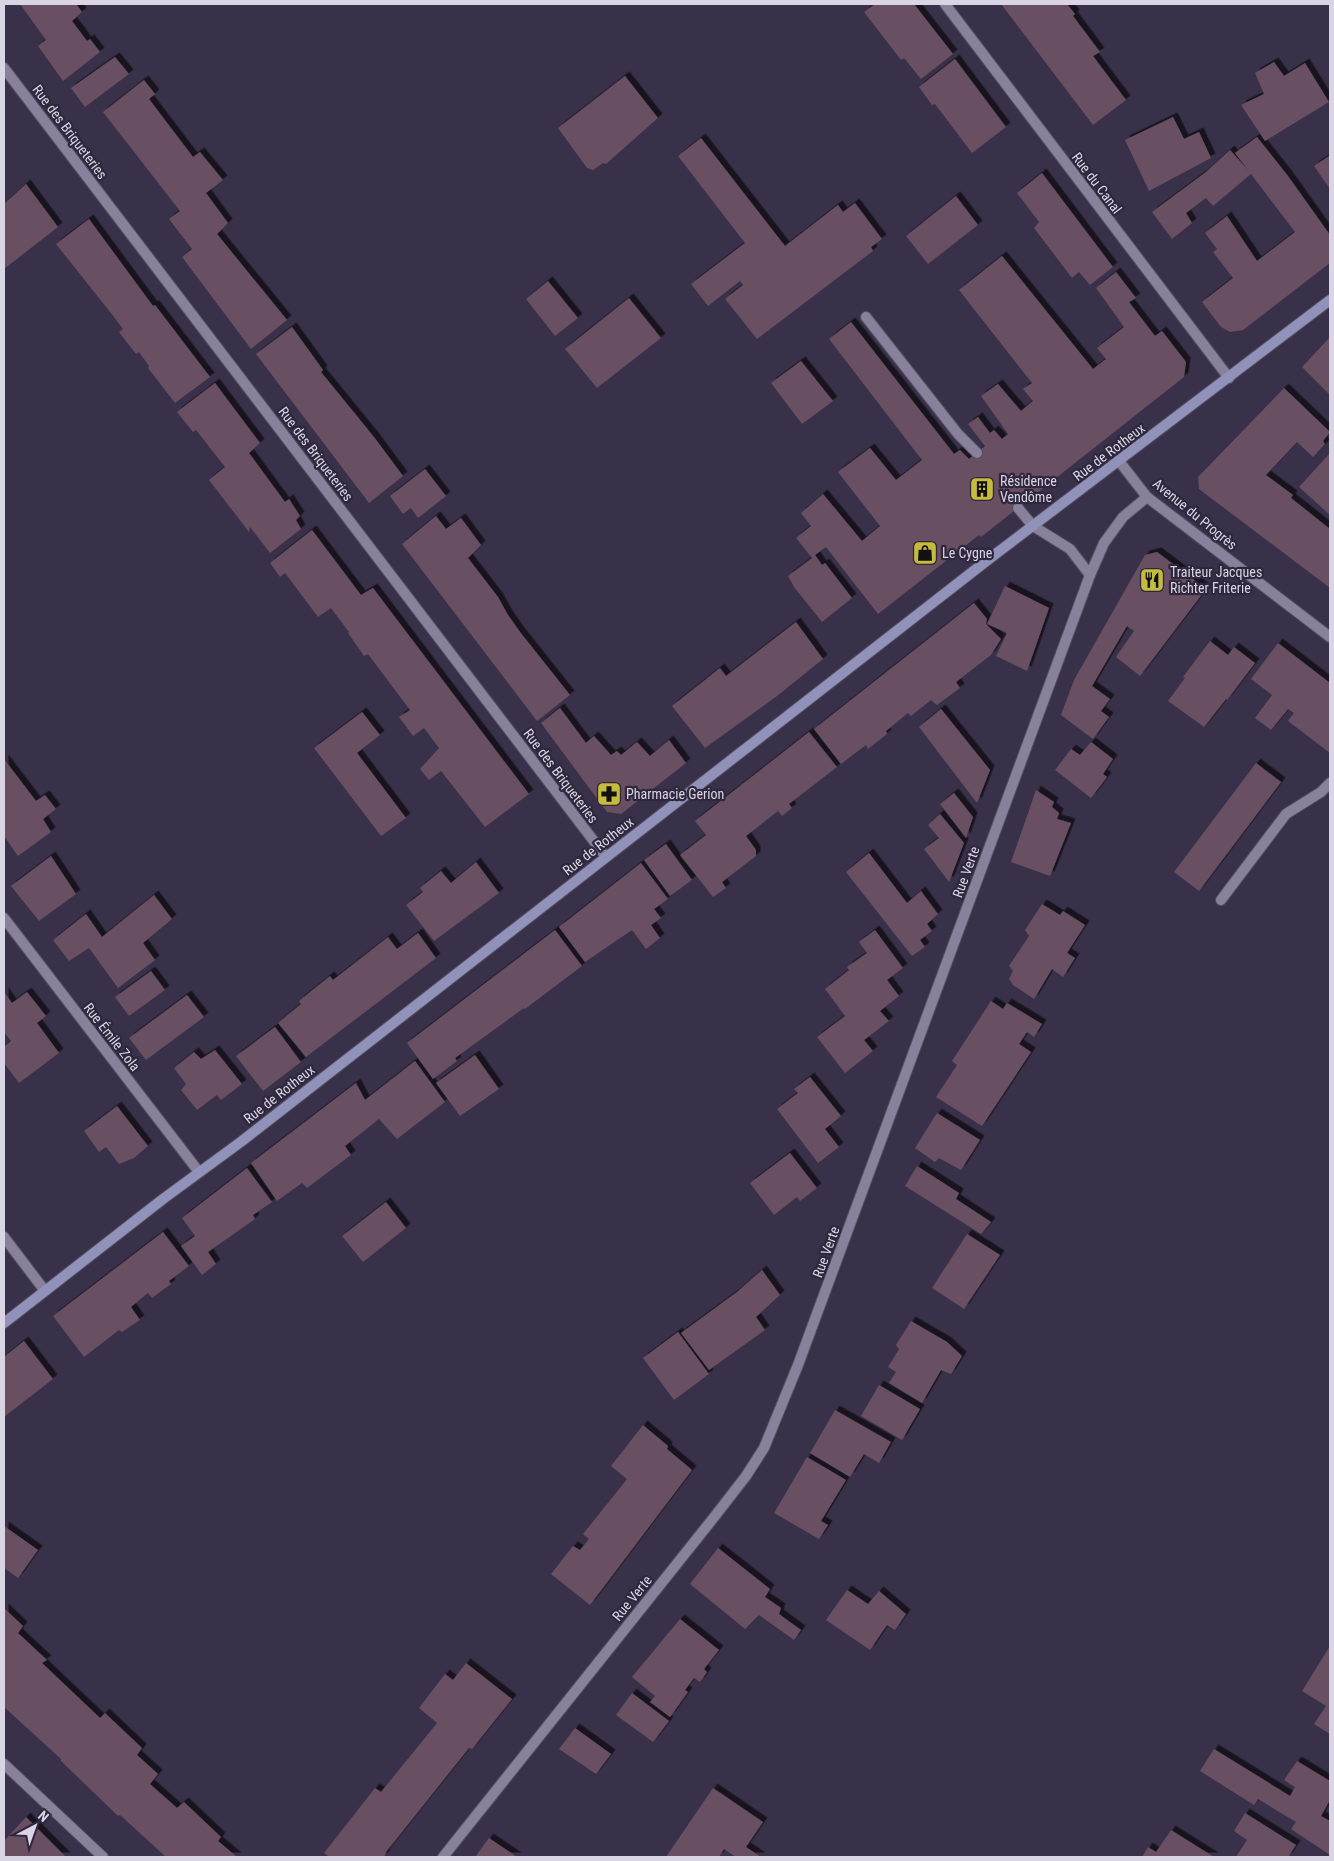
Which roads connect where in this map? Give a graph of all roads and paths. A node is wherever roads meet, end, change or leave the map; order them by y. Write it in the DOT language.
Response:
graph roads {
  1 [pos="945,4"];
  2 [pos="4,68"];
  3 [pos="1330,300"];
  4 [pos="866,316"];
  5 [pos="1229,378"];
  6 [pos="977,453"];
  7 [pos="1120,461"];
  8 [pos="1147,497"];
  9 [pos="1018,508"];
  10 [pos="1033,526"];
  11 [pos="1090,575"];
  12 [pos="1330,637"];
  13 [pos="1330,783"];
  14 [pos="606,857"];
  15 [pos="1221,900"];
  16 [pos="4,918"];
  17 [pos="199,1172"];
  18 [pos="4,1237"];
  19 [pos="45,1291"];
  20 [pos="4,1323"];
  21 [pos="4,1764"];
  22 [pos="103,1857"];
  23 [pos="443,1857"];
  1 -- 5 [label="street, Rue du Canal"];
  2 -- 14 [label="street, Rue des Briqueteries"];
  3 -- 5 [label="street, Rue de Rotheux"];
  4 -- 6 [label="street"];
  5 -- 7 [label="street, Rue de Rotheux"];
  7 -- 8 [label="street, Avenue du Progrès"];
  7 -- 10 [label="street, Rue de Rotheux"];
  8 -- 11 [label="street, Rue Verte"];
  8 -- 12 [label="street, Avenue du Progrès"];
  9 -- 10 [label="street"];
  10 -- 11 [label="street"];
  10 -- 14 [label="street, Rue de Rotheux"];
  11 -- 23 [label="street, Rue Verte"];
  13 -- 15 [label="street"];
  14 -- 17 [label="street, Rue de Rotheux"];
  16 -- 17 [label="street, Rue Émile Zola"];
  17 -- 19 [label="street, Rue de Rotheux"];
  18 -- 19 [label="street"];
  19 -- 20 [label="street, Rue de Rotheux"];
  21 -- 22 [label="street"];
}
